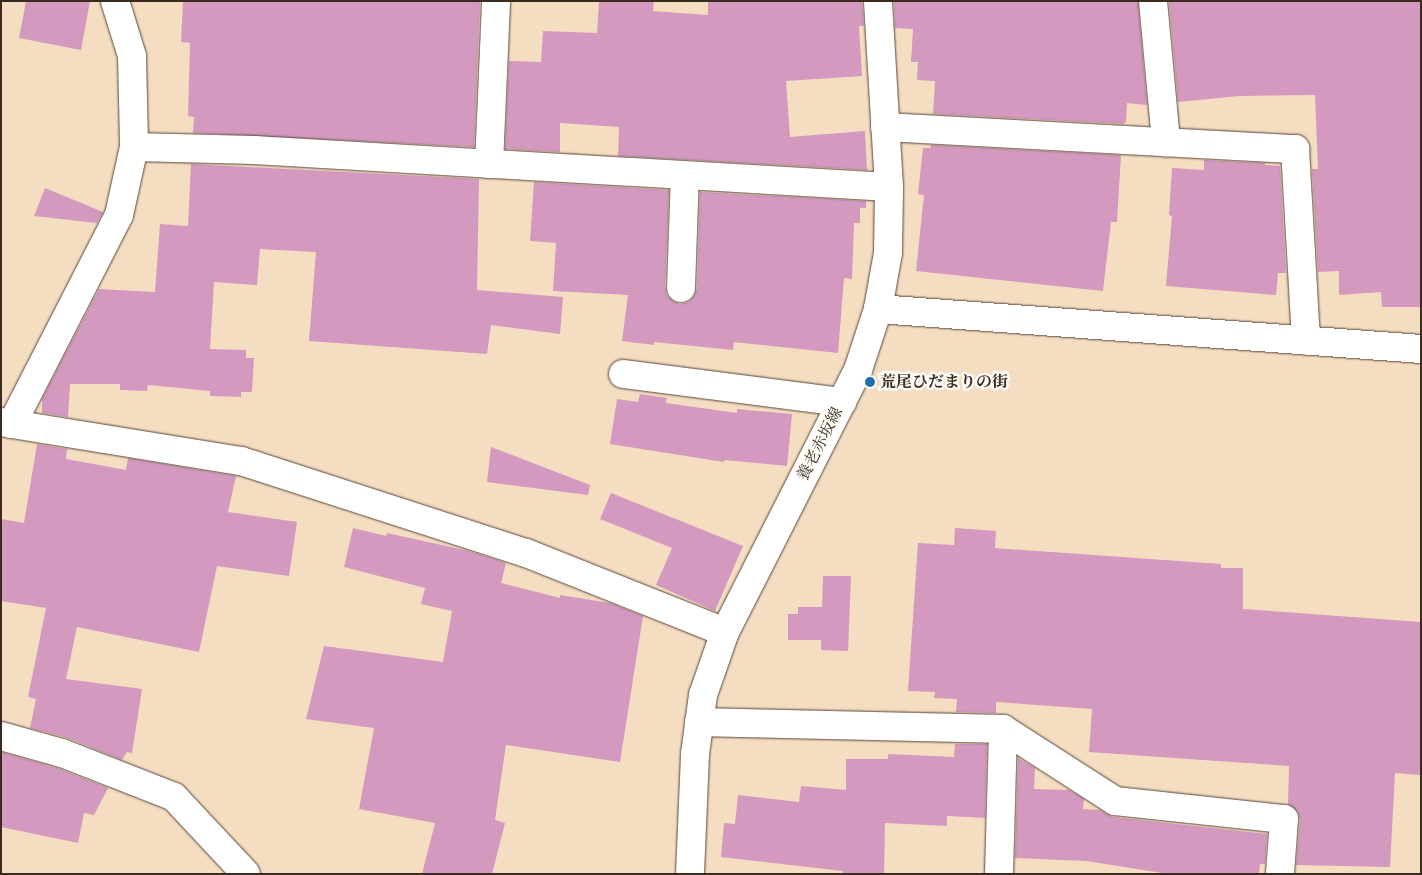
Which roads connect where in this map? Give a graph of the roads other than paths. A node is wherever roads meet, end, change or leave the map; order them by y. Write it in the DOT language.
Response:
graph roads {
  1 [pos="115,1"];
  2 [pos="496,1"];
  3 [pos="878,1"];
  4 [pos="1153,1"];
  5 [pos="886,127"];
  6 [pos="1166,142"];
  7 [pos="134,147"];
  8 [pos="489,164"];
  9 [pos="685,176"];
  10 [pos="889,187"];
  11 [pos="681,288"];
  12 [pos="878,309"];
  13 [pos="1306,341"];
  14 [pos="1421,349"];
  15 [pos="623,374"];
  16 [pos="842,402"];
  17 [pos="7,423"];
  18 [pos="725,632"];
  19 [pos="699,722"];
  20 [pos="1003,729"];
  21 [pos="1,736"];
  22 [pos="246,874"];
  23 [pos="690,874"];
  24 [pos="999,874"];
  25 [pos="1280,874"];
  1 -- 7 [label="street"];
  2 -- 8 [label="street"];
  3 -- 5 [label="street, 養老赤坂線"];
  4 -- 6 [label="street"];
  5 -- 6 [label="street"];
  5 -- 10 [label="street, 養老赤坂線"];
  6 -- 13 [label="street"];
  7 -- 8 [label="street"];
  7 -- 17 [label="street"];
  8 -- 9 [label="street"];
  9 -- 10 [label="street"];
  9 -- 11 [label="street"];
  10 -- 12 [label="street, 養老赤坂線"];
  12 -- 13 [label="street"];
  12 -- 16 [label="street, 養老赤坂線"];
  13 -- 14 [label="street"];
  15 -- 16 [label="street"];
  16 -- 18 [label="street, 養老赤坂線"];
  17 -- 18 [label="street"];
  18 -- 19 [label="street, 養老赤坂線"];
  19 -- 20 [label="street"];
  19 -- 23 [label="street, 養老赤坂線"];
  20 -- 24 [label="street"];
  20 -- 25 [label="street"];
  21 -- 22 [label="street"];
}
